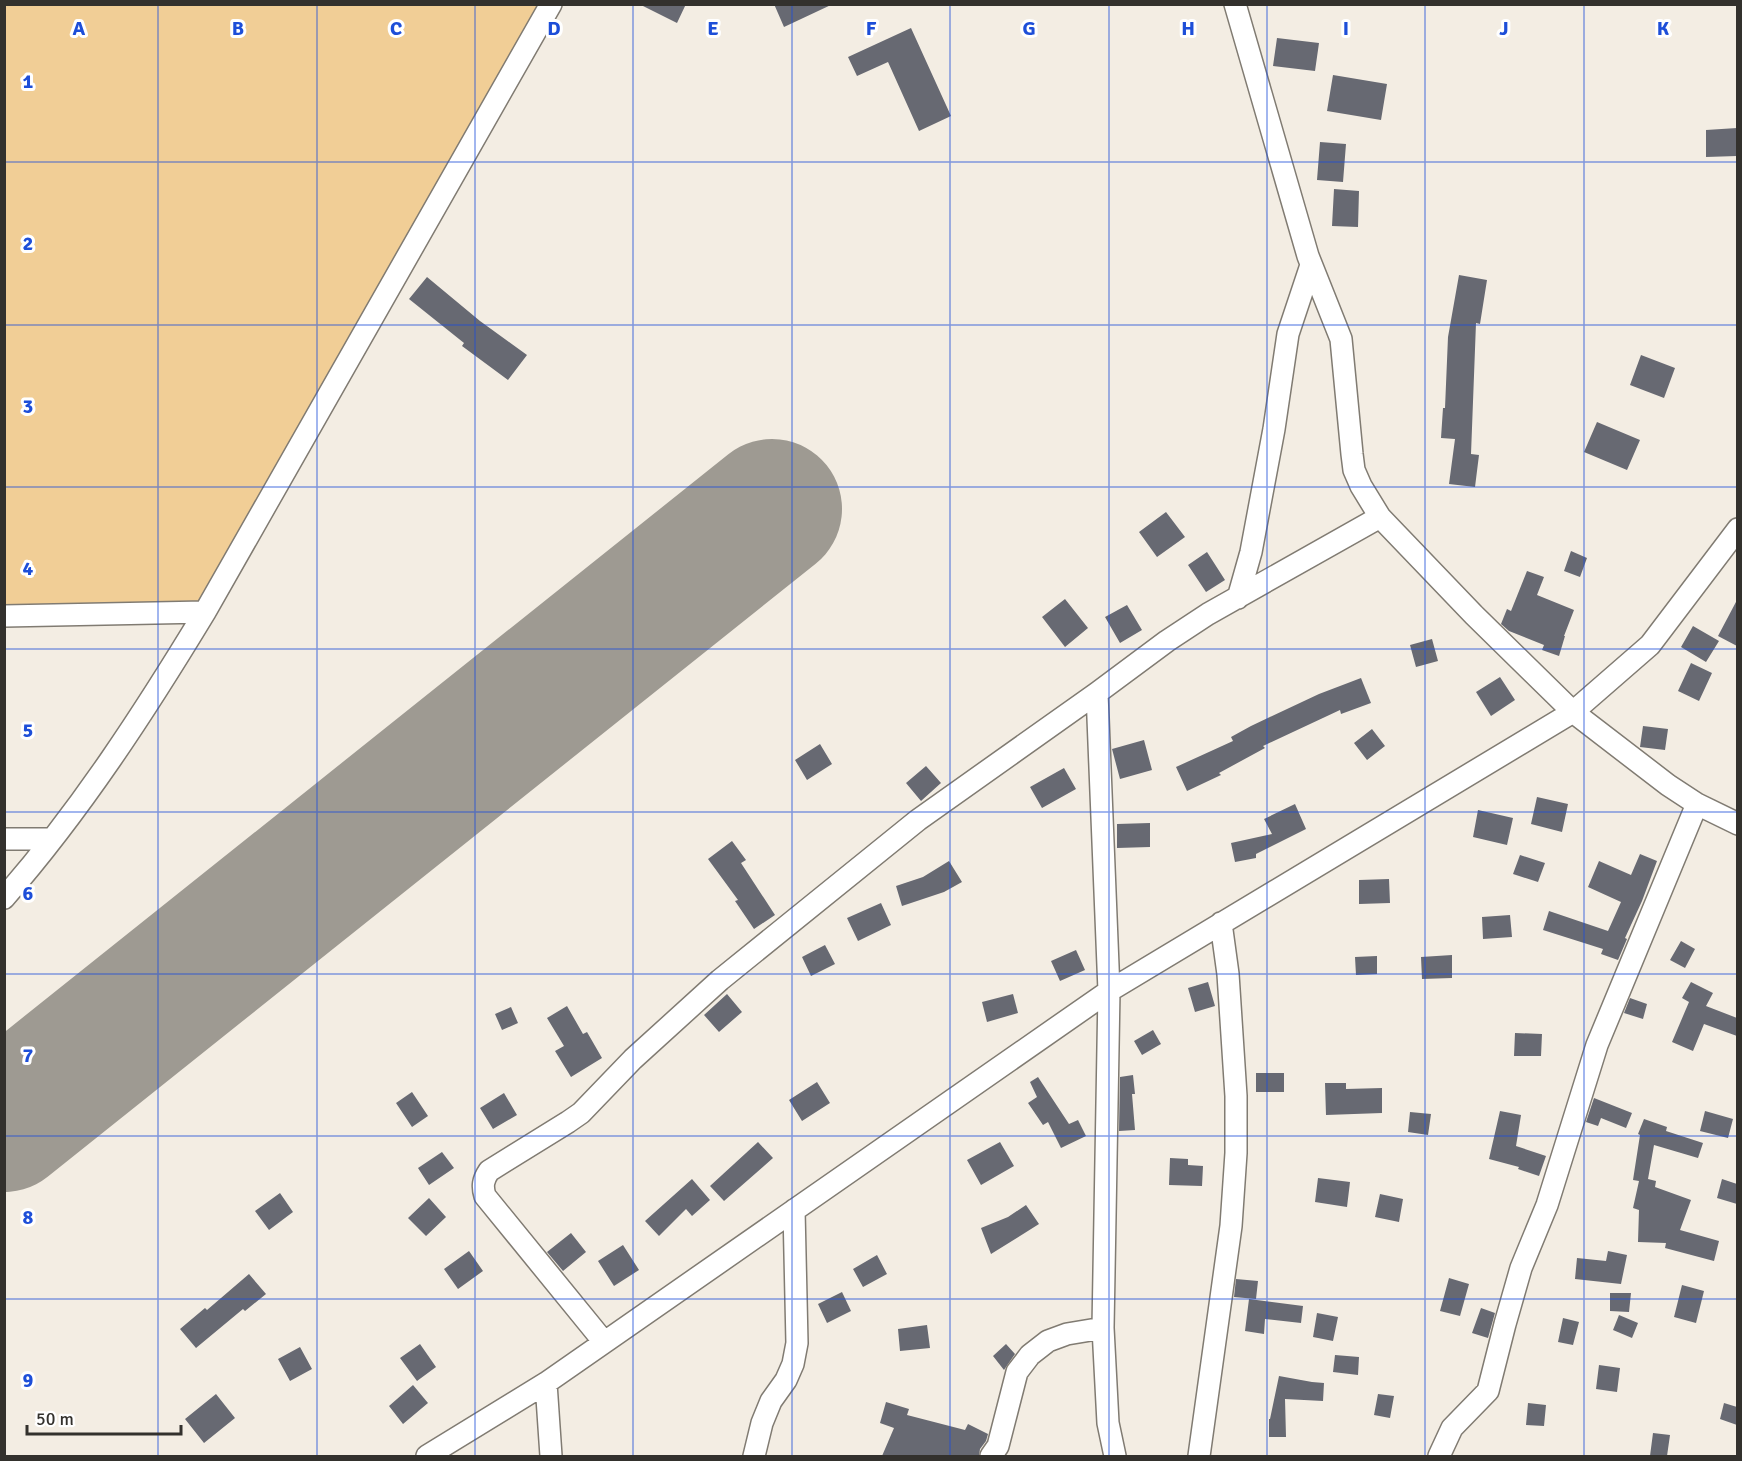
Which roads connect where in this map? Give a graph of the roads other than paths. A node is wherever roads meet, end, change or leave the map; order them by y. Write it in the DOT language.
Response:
graph roads {
  1 [pos="551,4"];
  2 [pos="1235,4"];
  3 [pos="1311,265"];
  4 [pos="1380,517"];
  5 [pos="1737,530"];
  6 [pos="1238,598"];
  7 [pos="205,612"];
  8 [pos="4,616"];
  9 [pos="1097,693"];
  10 [pos="1573,711"];
  11 [pos="1697,804"];
  12 [pos="1737,824"];
  13 [pos="4,839"];
  14 [pos="52,839"];
  15 [pos="4,898"];
  16 [pos="1221,923"];
  17 [pos="1109,991"];
  18 [pos="794,1210"];
  19 [pos="1103,1328"];
  20 [pos="604,1342"];
  21 [pos="546,1383"];
  22 [pos="427,1456"];
  23 [pos="551,1456"];
  24 [pos="754,1456"];
  25 [pos="991,1456"];
  26 [pos="1115,1456"];
  27 [pos="1200,1456"];
  28 [pos="1439,1456"];
  1 -- 7 [label="street"];
  2 -- 3 [label="street"];
  3 -- 4 [label="street"];
  3 -- 6 [label="street"];
  4 -- 6 [label="street"];
  4 -- 10 [label="street"];
  5 -- 10 [label="street"];
  6 -- 9 [label="street"];
  7 -- 8 [label="street"];
  7 -- 14 [label="street"];
  9 -- 17 [label="street"];
  9 -- 20 [label="street"];
  10 -- 11 [label="street"];
  10 -- 16 [label="street"];
  11 -- 12 [label="street"];
  11 -- 28 [label="street"];
  13 -- 14 [label="street"];
  14 -- 15 [label="street"];
  16 -- 17 [label="street"];
  16 -- 27 [label="street"];
  17 -- 18 [label="street"];
  17 -- 19 [label="street"];
  18 -- 20 [label="street"];
  18 -- 24 [label="street"];
  19 -- 25 [label="street"];
  19 -- 26 [label="street"];
  20 -- 21 [label="street"];
  21 -- 22 [label="street"];
  21 -- 23 [label="street"];
}
